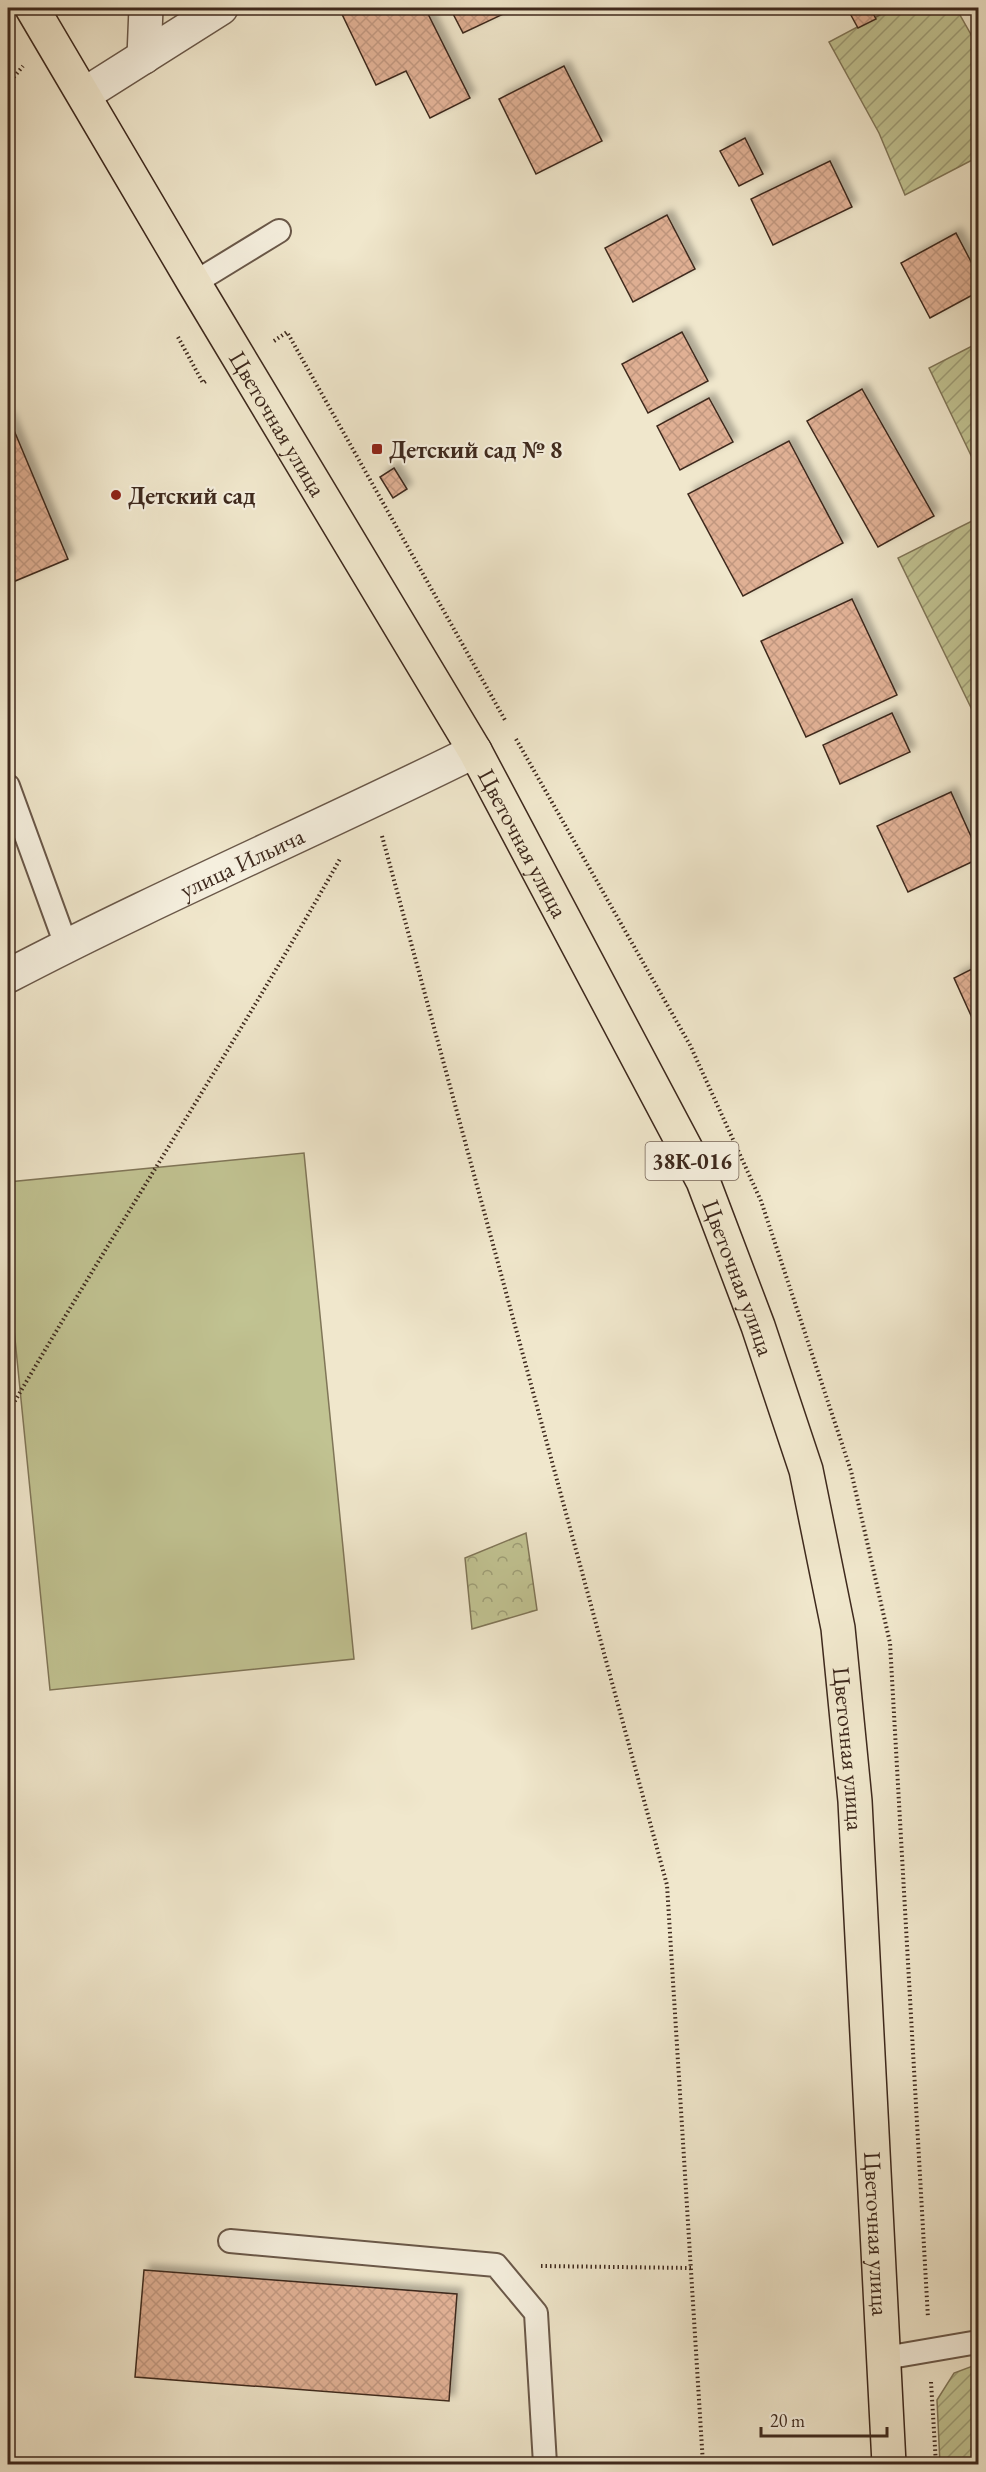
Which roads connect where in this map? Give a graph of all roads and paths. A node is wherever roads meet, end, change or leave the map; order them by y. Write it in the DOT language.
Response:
graph roads {
  1 [pos="32,8"];
  2 [pos="146,8"];
  3 [pos="221,8"];
  4 [pos="144,57"];
  5 [pos="85,94"];
  6 [pos="279,231"];
  7 [pos="194,283"];
  8 [pos="475,751"];
  9 [pos="8,786"];
  10 [pos="373,801"];
  11 [pos="344,853"];
  12 [pos="66,945"];
  13 [pos="8,976"];
  14 [pos="8,1413"];
  15 [pos="230,2241"];
  16 [pos="496,2265"];
  17 [pos="691,2268"];
  18 [pos="978,2342"];
  19 [pos="885,2358"];
  20 [pos="545,2464"];
  21 [pos="703,2464"];
  22 [pos="889,2464"];
  1 -- 5 [label="main road, Цветочная улица / 38К-016"];
  2 -- 4 [label="street"];
  3 -- 4 [label="street"];
  4 -- 5 [label="street"];
  5 -- 7 [label="main road, Цветочная улица / 38К-016"];
  6 -- 7 [label="lane"];
  7 -- 8 [label="main road, Цветочная улица / 38К-016"];
  8 -- 10 [label="street, улица Ильича"];
  8 -- 19 [label="main road, Цветочная улица / 38К-016"];
  9 -- 12 [label="lane"];
  10 -- 12 [label="street, улица Ильича"];
  10 -- 17 [label="path"];
  11 -- 14 [label="path"];
  12 -- 13 [label="street, улица Ильича"];
  15 -- 16 [label="lane"];
  16 -- 17 [label="path"];
  16 -- 20 [label="lane"];
  17 -- 21 [label="path"];
  18 -- 19 [label="lane"];
  19 -- 22 [label="main road, Цветочная улица / 38К-016"];
}
